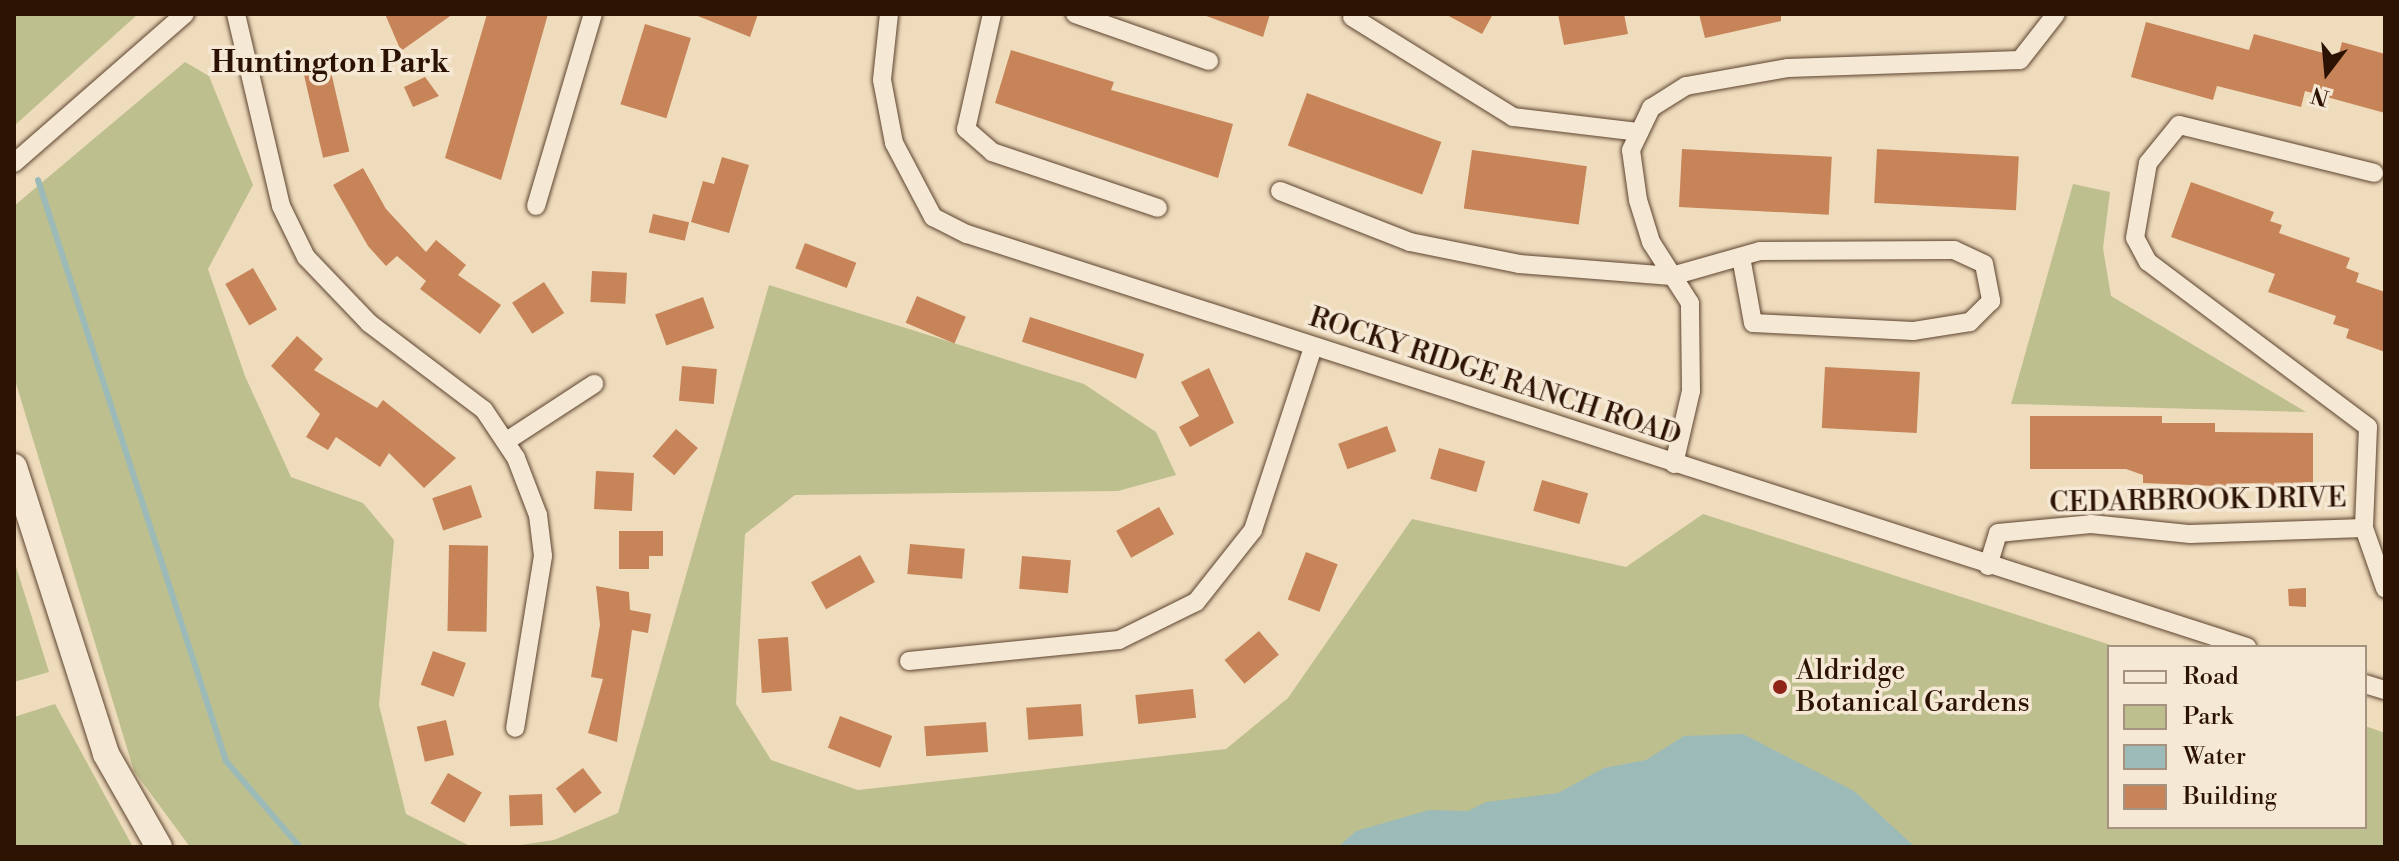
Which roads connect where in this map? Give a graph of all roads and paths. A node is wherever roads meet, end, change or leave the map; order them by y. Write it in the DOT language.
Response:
graph roads {
  1 [pos="185,14"];
  2 [pos="236,14"];
  3 [pos="609,14"];
  4 [pos="889,14"];
  5 [pos="992,14"];
  6 [pos="1075,14"];
  7 [pos="2056,14"];
  8 [pos="1352,17"];
  9 [pos="592,23"];
  10 [pos="1209,61"];
  11 [pos="1639,132"];
  12 [pos="14,163"];
  13 [pos="2374,173"];
  14 [pos="1280,191"];
  15 [pos="536,206"];
  16 [pos="1158,208"];
  17 [pos="1741,257"];
  18 [pos="1672,276"];
  19 [pos="1313,348"];
  20 [pos="594,384"];
  21 [pos="2377,425"];
  22 [pos="508,440"];
  23 [pos="1674,464"];
  24 [pos="14,467"];
  25 [pos="2364,528"];
  26 [pos="1988,566"];
  27 [pos="2385,588"];
  28 [pos="2241,645"];
  29 [pos="909,661"];
  30 [pos="515,728"];
  31 [pos="159,847"];
  1 -- 12 [label="street"];
  2 -- 22 [label="street"];
  3 -- 9 [label="street"];
  4 -- 19 [label="street, ROCKY RIDGE RANCH ROAD"];
  5 -- 16 [label="street"];
  6 -- 10 [label="street"];
  7 -- 11 [label="street"];
  8 -- 11 [label="street"];
  9 -- 15 [label="street"];
  11 -- 18 [label="street"];
  13 -- 21 [label="street"];
  14 -- 18 [label="street"];
  17 -- 17 [label="street"];
  17 -- 18 [label="street"];
  18 -- 23 [label="street"];
  19 -- 23 [label="street, ROCKY RIDGE RANCH ROAD"];
  19 -- 29 [label="street"];
  20 -- 22 [label="street"];
  21 -- 25 [label="street, CEDARBROOK DRIVE"];
  22 -- 30 [label="street"];
  23 -- 26 [label="street, ROCKY RIDGE RANCH ROAD"];
  24 -- 31 [label="street"];
  25 -- 26 [label="street, CEDARBROOK DRIVE"];
  25 -- 27 [label="street"];
  26 -- 28 [label="street, ROCKY RIDGE RANCH ROAD"];
}
